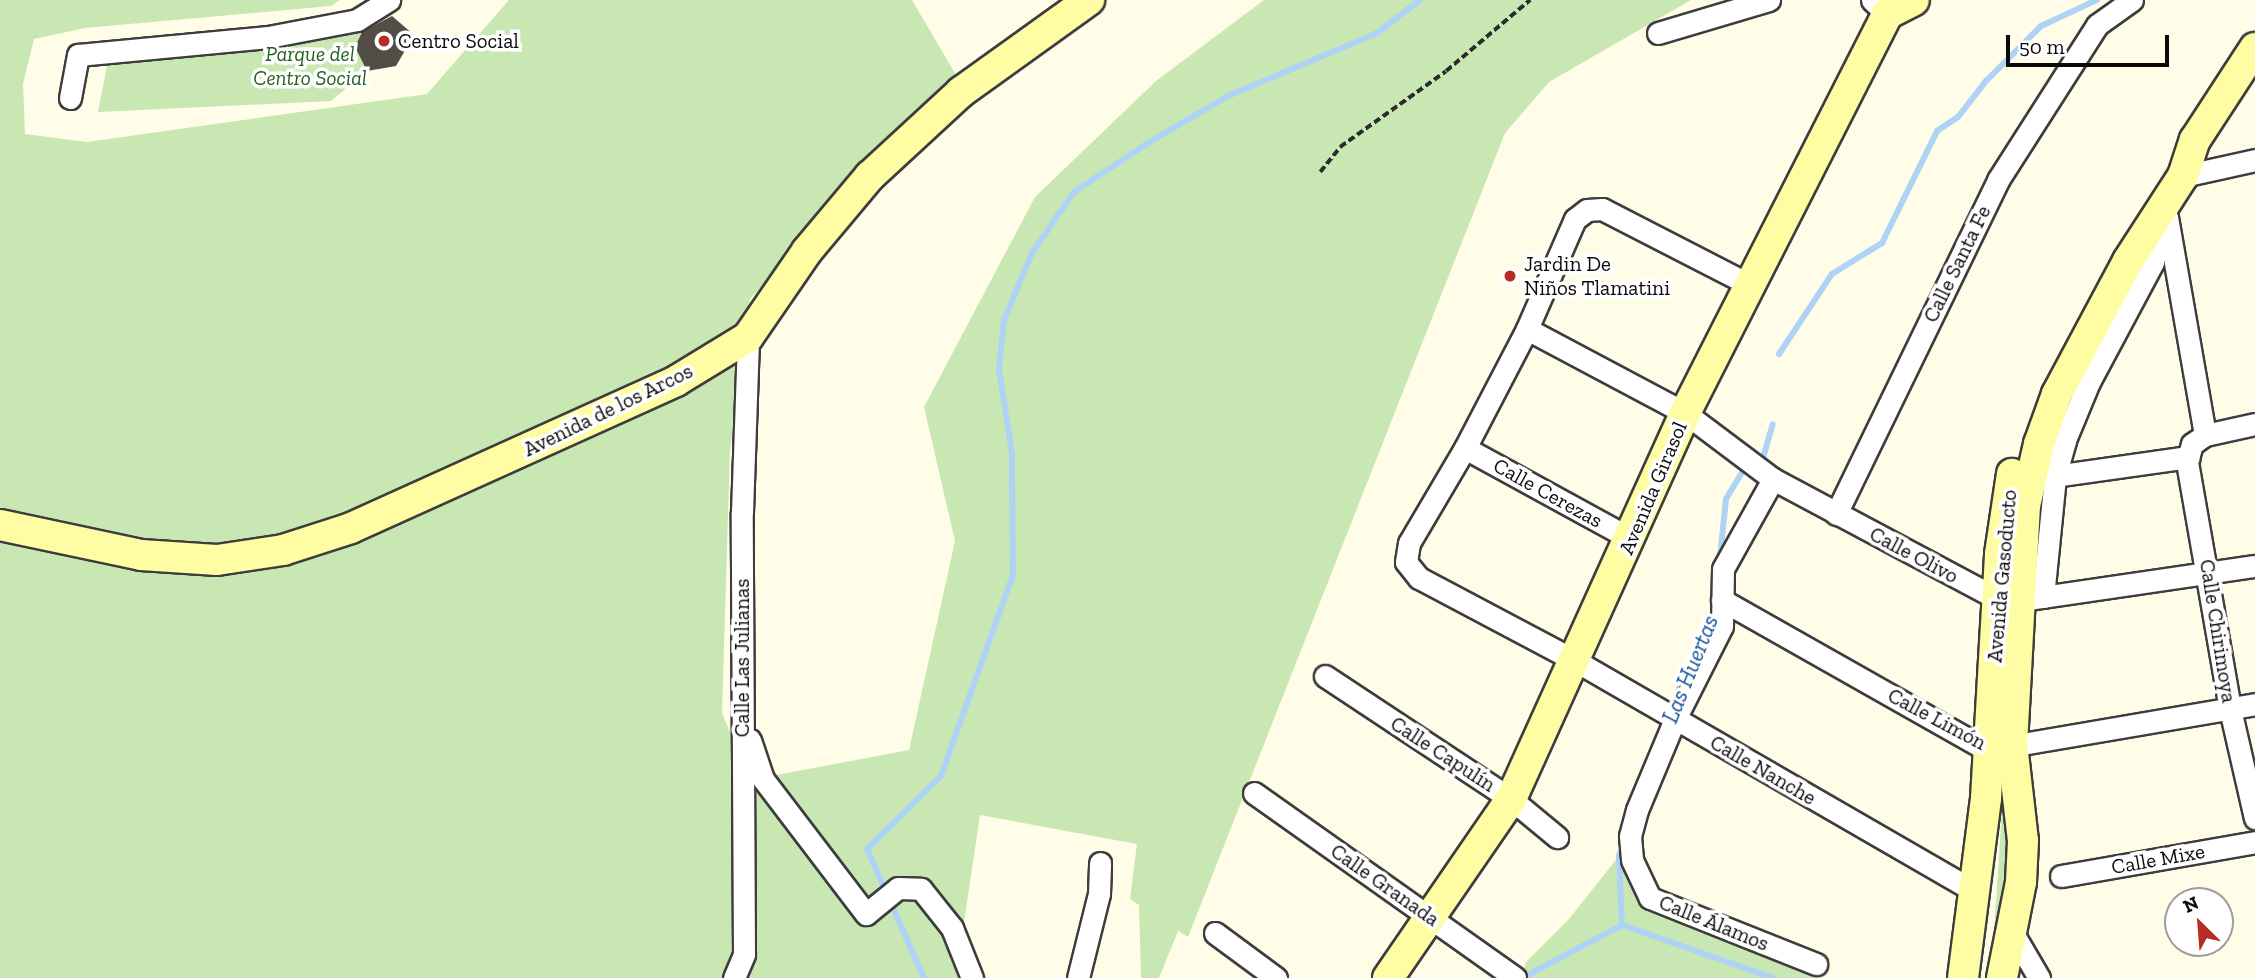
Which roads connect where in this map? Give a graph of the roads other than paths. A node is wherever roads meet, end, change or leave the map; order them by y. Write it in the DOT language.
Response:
graph roads {
  1 [pos="389,0"];
  2 [pos="1089,0"];
  3 [pos="1769,0"];
  4 [pos="1914,0"];
  5 [pos="2132,0"];
  6 [pos="1880,7"];
  7 [pos="1658,33"];
  8 [pos="2255,48"];
  9 [pos="70,98"];
  10 [pos="2195,140"];
  11 [pos="2255,160"];
  12 [pos="2183,176"];
  13 [pos="2165,204"];
  14 [pos="1750,285"];
  15 [pos="1527,328"];
  16 [pos="748,337"];
  17 [pos="1685,413"];
  18 [pos="2255,424"];
  19 [pos="2195,445"];
  20 [pos="1465,448"];
  21 [pos="1769,476"];
  22 [pos="2055,476"];
  23 [pos="1836,514"];
  24 [pos="0,525"];
  25 [pos="1632,539"];
  26 [pos="2255,566"];
  27 [pos="2209,573"];
  28 [pos="2021,599"];
  29 [pos="1723,600"];
  30 [pos="1574,660"];
  31 [pos="1325,677"];
  32 [pos="742,701"];
  33 [pos="2255,704"];
  34 [pos="2230,709"];
  35 [pos="1668,716"];
  36 [pos="1999,748"];
  37 [pos="1254,793"];
  38 [pos="1511,799"];
  39 [pos="2255,818"];
  40 [pos="1558,837"];
  41 [pos="2255,842"];
  42 [pos="1100,863"];
  43 [pos="2061,876"];
  44 [pos="1976,892"];
  45 [pos="1432,920"];
  46 [pos="2011,930"];
  47 [pos="1215,933"];
  48 [pos="1816,964"];
  49 [pos="734,978"];
  50 [pos="972,978"];
  51 [pos="1078,978"];
  52 [pos="1276,978"];
  53 [pos="1388,978"];
  54 [pos="1515,978"];
  55 [pos="1963,978"];
  56 [pos="2002,978"];
  57 [pos="2039,978"];
  1 -- 9 [label="street"];
  2 -- 16 [label="street, Avenida de los Arcos"];
  3 -- 7 [label="street"];
  4 -- 6 [label="street, Avenida Girasol"];
  5 -- 23 [label="street, Calle Santa Fe"];
  6 -- 14 [label="street, Avenida Girasol"];
  8 -- 10 [label="street, Avenida Gasoducto"];
  10 -- 12 [label="street, Avenida Gasoducto"];
  10 -- 28 [label="street, Avenida Gasoducto"];
  11 -- 12 [label="street"];
  12 -- 13 [label="street, Avenida Gasoducto"];
  13 -- 19 [label="street, Calle Chirimoya"];
  13 -- 22 [label="street"];
  13 -- 28 [label="street, Avenida Gasoducto"];
  14 -- 15 [label="street"];
  14 -- 17 [label="street, Avenida Girasol"];
  15 -- 17 [label="street, Calle Olivo"];
  15 -- 20 [label="street"];
  16 -- 24 [label="street, Avenida de los Arcos"];
  16 -- 32 [label="street, Calle Las Julianas"];
  17 -- 21 [label="street, Calle Olivo"];
  17 -- 25 [label="street, Avenida Girasol"];
  18 -- 19 [label="street"];
  19 -- 22 [label="street"];
  19 -- 27 [label="street, Calle Chirimoya"];
  20 -- 25 [label="street, Calle Cerezas"];
  20 -- 30 [label="street, Calle Nanche"];
  21 -- 23 [label="street, Calle Olivo"];
  21 -- 29 [label="street"];
  22 -- 28 [label="street"];
  23 -- 28 [label="street, Calle Olivo"];
  25 -- 30 [label="street, Avenida Girasol"];
  26 -- 27 [label="street"];
  27 -- 28 [label="street"];
  27 -- 34 [label="street, Calle Chirimoya"];
  28 -- 36 [label="street, Avenida Gasoducto"];
  29 -- 35 [label="street"];
  29 -- 36 [label="street, Calle Limón"];
  30 -- 35 [label="street, Calle Nanche"];
  30 -- 38 [label="street, Avenida Girasol"];
  31 -- 38 [label="street, Calle Capulín"];
  32 -- 49 [label="street, Calle Las Julianas"];
  32 -- 50 [label="street"];
  33 -- 34 [label="street, Calle Limón"];
  34 -- 36 [label="street, Calle Limón"];
  34 -- 39 [label="street, Calle Chirimoya"];
  35 -- 44 [label="street, Calle Nanche"];
  35 -- 48 [label="street, Calle Álamos"];
  36 -- 44 [label="street, Avenida Gasoducto"];
  36 -- 46 [label="street, Avenida Gasoducto"];
  37 -- 45 [label="street, Calle Granada"];
  38 -- 40 [label="street, Calle Capulín"];
  38 -- 45 [label="street, Avenida Girasol"];
  41 -- 43 [label="street, Calle Mixe"];
  42 -- 51 [label="street"];
  44 -- 55 [label="street, Avenida Gasoducto"];
  45 -- 53 [label="street, Avenida Girasol"];
  45 -- 54 [label="street, Calle Granada"];
  46 -- 56 [label="street, Avenida Gasoducto"];
  46 -- 57 [label="street"];
  47 -- 52 [label="street"];
}
